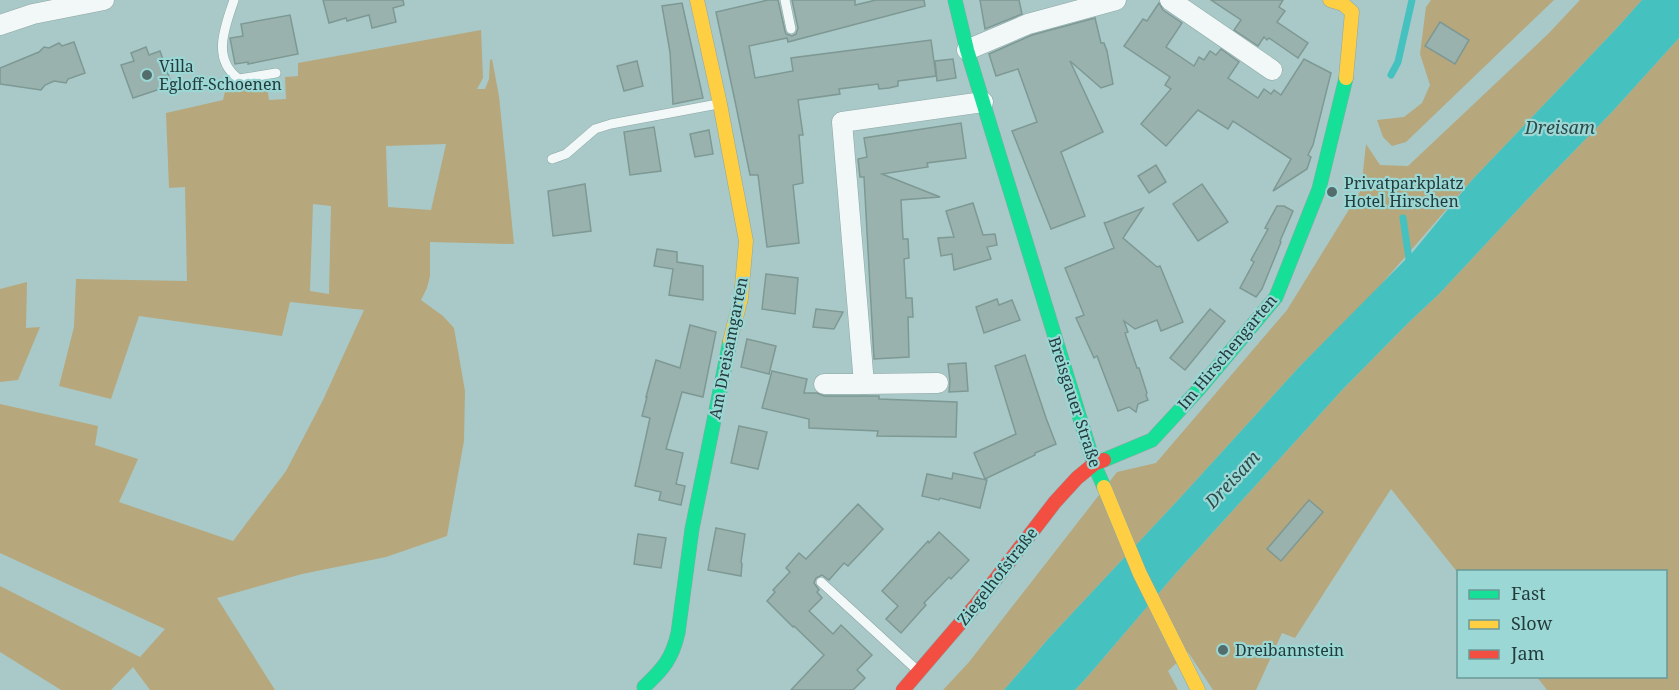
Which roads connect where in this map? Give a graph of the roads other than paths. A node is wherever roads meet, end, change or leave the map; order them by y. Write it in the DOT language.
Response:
graph roads {
  1 [pos="104,0"];
  2 [pos="234,0"];
  3 [pos="698,0"];
  4 [pos="785,0"];
  5 [pos="955,0"];
  6 [pos="1116,0"];
  7 [pos="1170,0"];
  8 [pos="1330,0"];
  9 [pos="0,26"];
  10 [pos="791,29"];
  11 [pos="967,50"];
  12 [pos="1272,70"];
  13 [pos="276,73"];
  14 [pos="983,102"];
  15 [pos="720,104"];
  16 [pos="552,159"];
  17 [pos="938,383"];
  18 [pos="824,384"];
  19 [pos="864,384"];
  20 [pos="1094,464"];
  21 [pos="821,582"];
  22 [pos="919,671"];
  23 [pos="644,687"];
  24 [pos="903,690"];
  25 [pos="1198,690"];
  1 -- 9 [label="street"];
  2 -- 13 [label="lane"];
  3 -- 15 [label="street, Am Dreisamgarten"];
  4 -- 10 [label="lane"];
  5 -- 11 [label="street, Breisgauer Straße"];
  6 -- 11 [label="street"];
  7 -- 12 [label="street"];
  8 -- 20 [label="street, Im Hirschengarten"];
  11 -- 14 [label="street, Breisgauer Straße"];
  14 -- 19 [label="street"];
  14 -- 20 [label="street, Breisgauer Straße"];
  15 -- 16 [label="lane"];
  15 -- 23 [label="street, Am Dreisamgarten"];
  17 -- 19 [label="street"];
  18 -- 19 [label="street"];
  20 -- 22 [label="street, Ziegelhofstraße"];
  20 -- 25 [label="street, Breisgauer Straße"];
  21 -- 22 [label="lane"];
  22 -- 24 [label="street, Ziegelhofstraße"];
}
